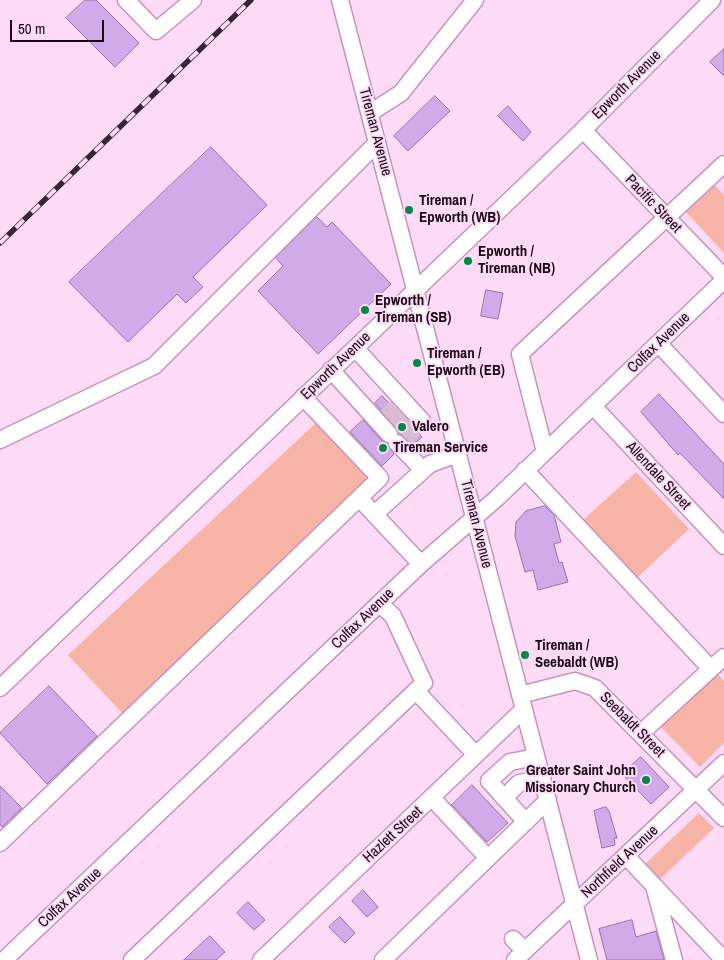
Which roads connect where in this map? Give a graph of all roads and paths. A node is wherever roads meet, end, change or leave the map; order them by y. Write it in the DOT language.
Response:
graph roads {
  1 [pos="126,0"];
  2 [pos="193,0"];
  3 [pos="340,0"];
  4 [pos="474,0"];
  5 [pos="712,0"];
  6 [pos="370,113"];
  7 [pos="582,130"];
  8 [pos="377,143"];
  9 [pos="724,164"];
  10 [pos="667,218"];
  11 [pos="724,279"];
  12 [pos="416,290"];
  13 [pos="658,343"];
  14 [pos="355,348"];
  15 [pos="332,370"];
  16 [pos="303,397"];
  17 [pos="593,406"];
  18 [pos="447,414"];
  19 [pos="724,414"];
  20 [pos="396,420"];
  21 [pos="0,440"];
  22 [pos="545,452"];
  23 [pos="458,454"];
  24 [pos="422,470"];
  25 [pos="526,470"];
  26 [pos="360,499"];
  27 [pos="379,510"];
  28 [pos="474,517"];
  29 [pos="724,546"];
  30 [pos="421,564"];
  31 [pos="380,604"];
  32 [pos="724,657"];
  33 [pos="711,669"];
  34 [pos="0,688"];
  35 [pos="416,691"];
  36 [pos="522,702"];
  37 [pos="641,733"];
  38 [pos="476,754"];
  39 [pos="536,757"];
  40 [pos="724,763"];
  41 [pos="542,779"];
  42 [pos="697,789"];
  43 [pos="432,798"];
  44 [pos="504,798"];
  45 [pos="548,800"];
  46 [pos="724,818"];
  47 [pos="526,822"];
  48 [pos="0,843"];
  49 [pos="626,856"];
  50 [pos="488,858"];
  51 [pos="654,886"];
  52 [pos="575,905"];
  53 [pos="513,939"];
  54 [pos="520,956"];
  55 [pos="4,960"];
  56 [pos="132,960"];
  57 [pos="261,960"];
  58 [pos="383,960"];
  59 [pos="590,960"];
  60 [pos="674,960"];
  61 [pos="724,960"];
  1 -- 2 [label="street"];
  3 -- 6 [label="street, Tireman Avenue"];
  4 -- 6 [label="street"];
  5 -- 7 [label="street, Epworth Avenue"];
  6 -- 8 [label="street, Tireman Avenue"];
  7 -- 10 [label="street, Pacific Street"];
  7 -- 12 [label="street, Epworth Avenue"];
  8 -- 12 [label="street, Tireman Avenue"];
  8 -- 21 [label="street"];
  9 -- 10 [label="street"];
  10 -- 11 [label="street, Pacific Street"];
  10 -- 22 [label="street"];
  11 -- 13 [label="street, Colfax Avenue"];
  12 -- 14 [label="street, Epworth Avenue"];
  12 -- 18 [label="street, Tireman Avenue"];
  13 -- 17 [label="street, Colfax Avenue"];
  13 -- 19 [label="street"];
  14 -- 15 [label="street, Epworth Avenue"];
  14 -- 20 [label="street"];
  15 -- 16 [label="street, Epworth Avenue"];
  15 -- 20 [label="street"];
  16 -- 26 [label="street"];
  16 -- 34 [label="street, Epworth Avenue"];
  17 -- 22 [label="street, Colfax Avenue"];
  17 -- 29 [label="street, Allendale Street"];
  18 -- 20 [label="street"];
  18 -- 23 [label="street, Tireman Avenue"];
  20 -- 24 [label="street"];
  22 -- 25 [label="street, Colfax Avenue"];
  23 -- 24 [label="street"];
  23 -- 28 [label="street, Tireman Avenue"];
  24 -- 27 [label="street"];
  25 -- 28 [label="street, Colfax Avenue"];
  25 -- 33 [label="street"];
  26 -- 30 [label="street"];
  26 -- 48 [label="street"];
  28 -- 30 [label="street, Colfax Avenue"];
  28 -- 36 [label="street, Tireman Avenue"];
  30 -- 31 [label="street, Colfax Avenue"];
  31 -- 35 [label="street"];
  31 -- 55 [label="street, Colfax Avenue"];
  32 -- 33 [label="street"];
  33 -- 37 [label="street"];
  35 -- 38 [label="street"];
  35 -- 56 [label="street"];
  36 -- 37 [label="street, Seebaldt Street"];
  36 -- 38 [label="street, Hazlett Street"];
  36 -- 39 [label="street, Tireman Avenue"];
  37 -- 42 [label="street, Seebaldt Street"];
  38 -- 43 [label="street, Hazlett Street"];
  39 -- 41 [label="street, Tireman Avenue"];
  39 -- 44 [label="street"];
  40 -- 42 [label="street, Northfield Avenue"];
  41 -- 44 [label="street"];
  41 -- 45 [label="street, Tireman Avenue"];
  42 -- 46 [label="street, Seebaldt Street"];
  42 -- 49 [label="street, Northfield Avenue"];
  43 -- 50 [label="street"];
  43 -- 57 [label="street, Hazlett Street"];
  44 -- 47 [label="street"];
  45 -- 47 [label="street"];
  45 -- 52 [label="street, Tireman Avenue"];
  47 -- 50 [label="street"];
  49 -- 51 [label="street"];
  49 -- 52 [label="street, Northfield Avenue"];
  50 -- 58 [label="street"];
  51 -- 60 [label="street"];
  51 -- 61 [label="street"];
  52 -- 54 [label="street, Northfield Avenue"];
  52 -- 59 [label="street, Tireman Avenue"];
  53 -- 54 [label="street"];
}
